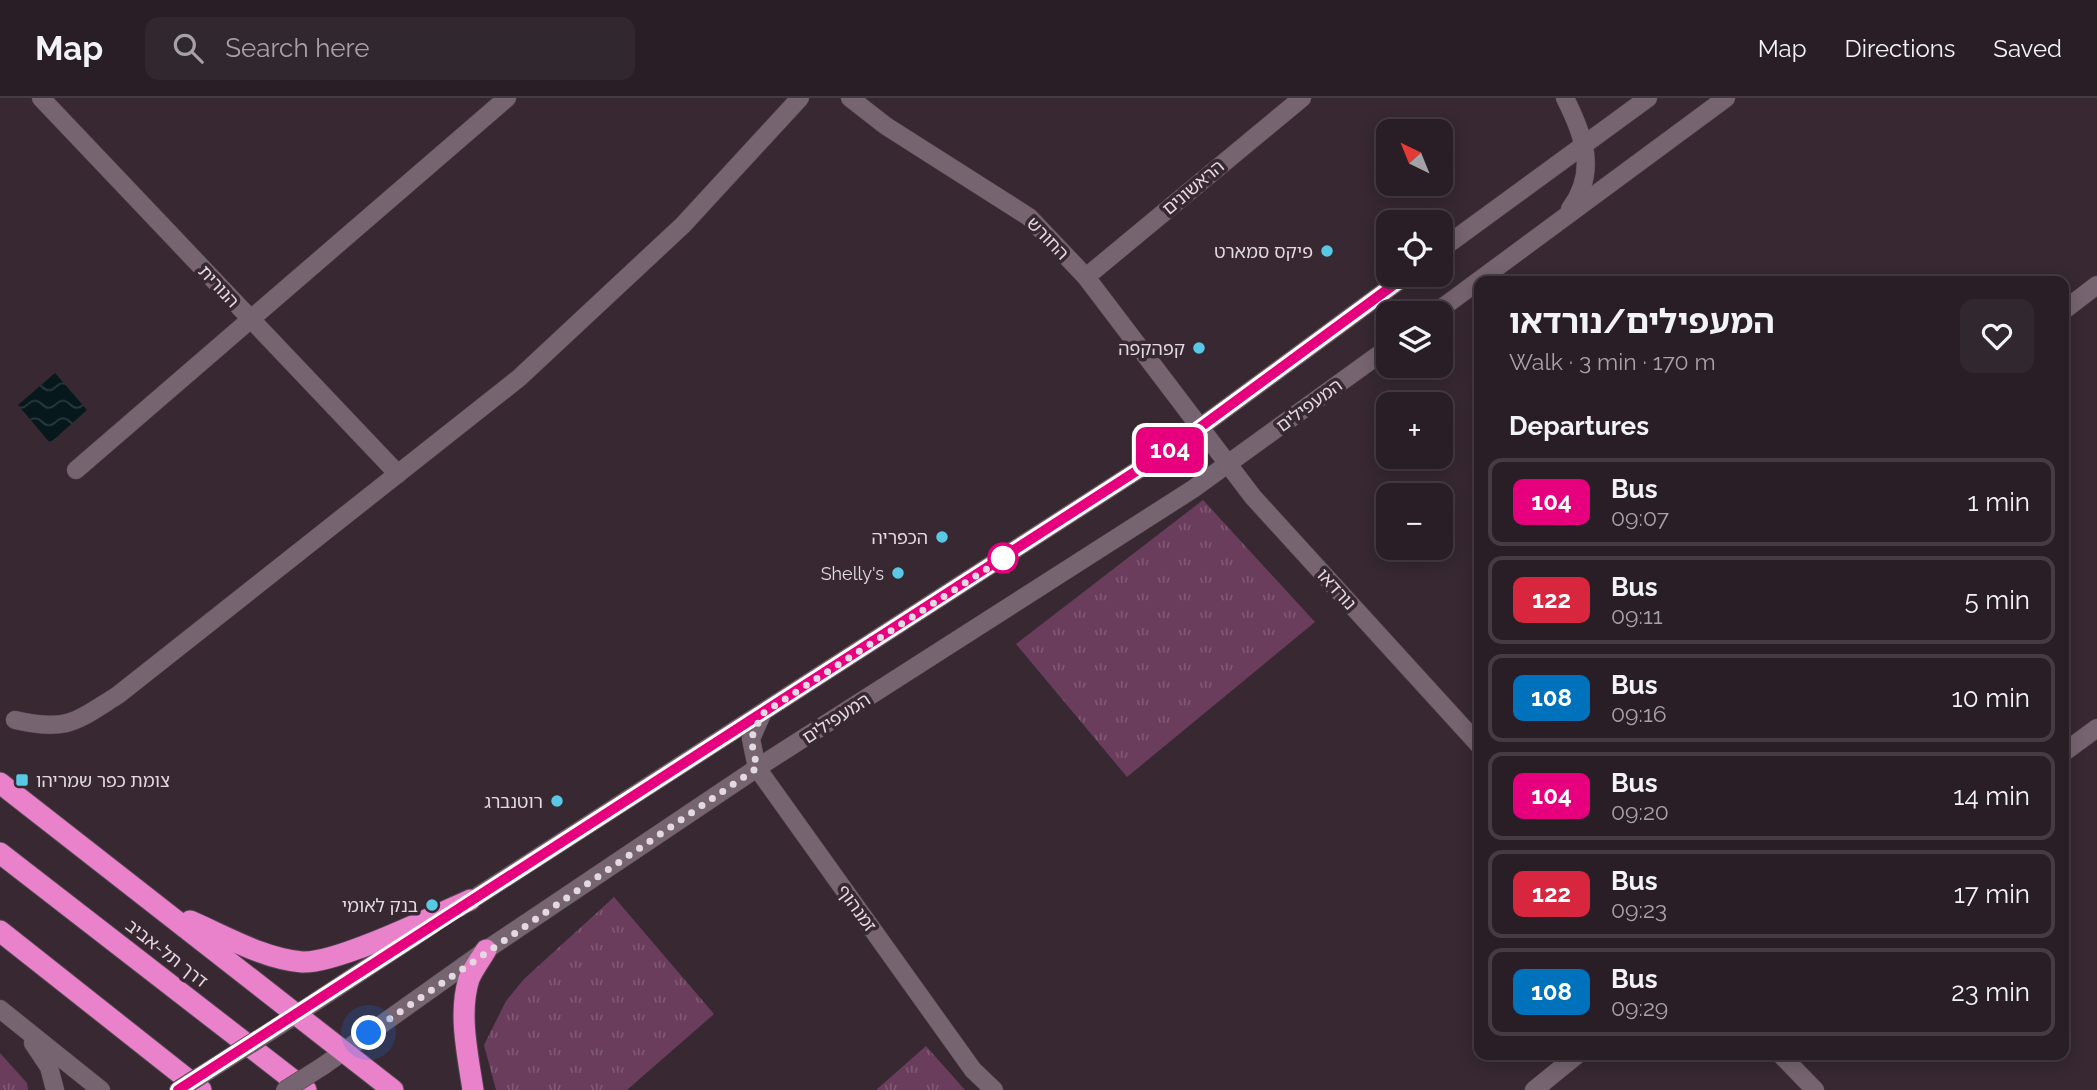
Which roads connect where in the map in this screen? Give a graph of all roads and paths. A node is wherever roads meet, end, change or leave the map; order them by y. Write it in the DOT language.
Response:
graph roads {
  1 [pos="41,98"];
  2 [pos="507,98"];
  3 [pos="800,98"];
  4 [pos="850,98"];
  5 [pos="1302,98"];
  6 [pos="1565,98"];
  7 [pos="1648,98"];
  8 [pos="1726,98"];
  9 [pos="1280,105"];
  10 [pos="1585,144"];
  11 [pos="1561,220"];
  12 [pos="1453,240"];
  13 [pos="1485,276"];
  14 [pos="1086,277"];
  15 [pos="1474,284"];
  16 [pos="2097,285"];
  17 [pos="1391,287"];
  18 [pos="1451,301"];
  19 [pos="2069,306"];
  20 [pos="251,320"];
  21 [pos="1376,357"];
  22 [pos="1202,427"];
  23 [pos="1229,463"];
  24 [pos="76,470"];
  25 [pos="398,474"];
  26 [pos="762,714"];
  27 [pos="15,720"];
  28 [pos="2097,727"];
  29 [pos="1474,740"];
  30 [pos="2069,748"];
  31 [pos="757,768"];
  32 [pos="0,783"];
  33 [pos="0,853"];
  34 [pos="470,901"];
  35 [pos="160,907"];
  36 [pos="0,931"];
  37 [pos="486,950"];
  38 [pos="0,1009"];
  39 [pos="296,1014"];
  40 [pos="21,1026"];
  41 [pos="344,1051"];
  42 [pos="1571,1060"];
  43 [pos="1786,1060"];
  44 [pos="55,1090"];
  45 [pos="101,1090"];
  46 [pos="178,1090"];
  47 [pos="201,1090"];
  48 [pos="285,1090"];
  49 [pos="306,1090"];
  50 [pos="393,1090"];
  51 [pos="473,1090"];
  52 [pos="994,1090"];
  53 [pos="1534,1090"];
  54 [pos="1815,1090"];
  1 -- 20 [label="street, הנורית"];
  2 -- 20 [label="street"];
  3 -- 25 [label="street"];
  4 -- 14 [label="street, החורש"];
  5 -- 9 [label="street, הראשונים"];
  6 -- 10 [label="street"];
  7 -- 10 [label="street"];
  8 -- 11 [label="street"];
  9 -- 14 [label="street, הראשונים"];
  10 -- 11 [label="street"];
  10 -- 12 [label="street"];
  11 -- 13 [label="street"];
  14 -- 22 [label="street, החורש"];
  15 -- 18 [label="street"];
  16 -- 19 [label="street"];
  17 -- 22 [label="street"];
  20 -- 24 [label="street"];
  20 -- 25 [label="street, הנורית"];
  21 -- 23 [label="street, המעפילים"];
  22 -- 23 [label="street, נורדאו"];
  22 -- 26 [label="street"];
  23 -- 29 [label="street, נורדאו"];
  23 -- 31 [label="street, המעפילים"];
  25 -- 27 [label="street"];
  26 -- 31 [label="street, זמנהוף"];
  26 -- 34 [label="street"];
  28 -- 30 [label="street"];
  31 -- 37 [label="street, המעפילים"];
  31 -- 52 [label="street, זמנהוף"];
  32 -- 35 [label="highway"];
  33 -- 49 [label="highway, דרך תל-אביב"];
  34 -- 35 [label="highway"];
  34 -- 39 [label="street"];
  35 -- 39 [label="highway"];
  36 -- 47 [label="highway"];
  37 -- 41 [label="street, המעפילים"];
  37 -- 51 [label="highway"];
  38 -- 40 [label="street"];
  39 -- 41 [label="highway"];
  39 -- 46 [label="street, bridge"];
  40 -- 44 [label="street"];
  40 -- 45 [label="street"];
  41 -- 48 [label="street, המעפילים, bridge"];
  41 -- 50 [label="highway"];
  42 -- 53 [label="street"];
  43 -- 54 [label="street"];
}
